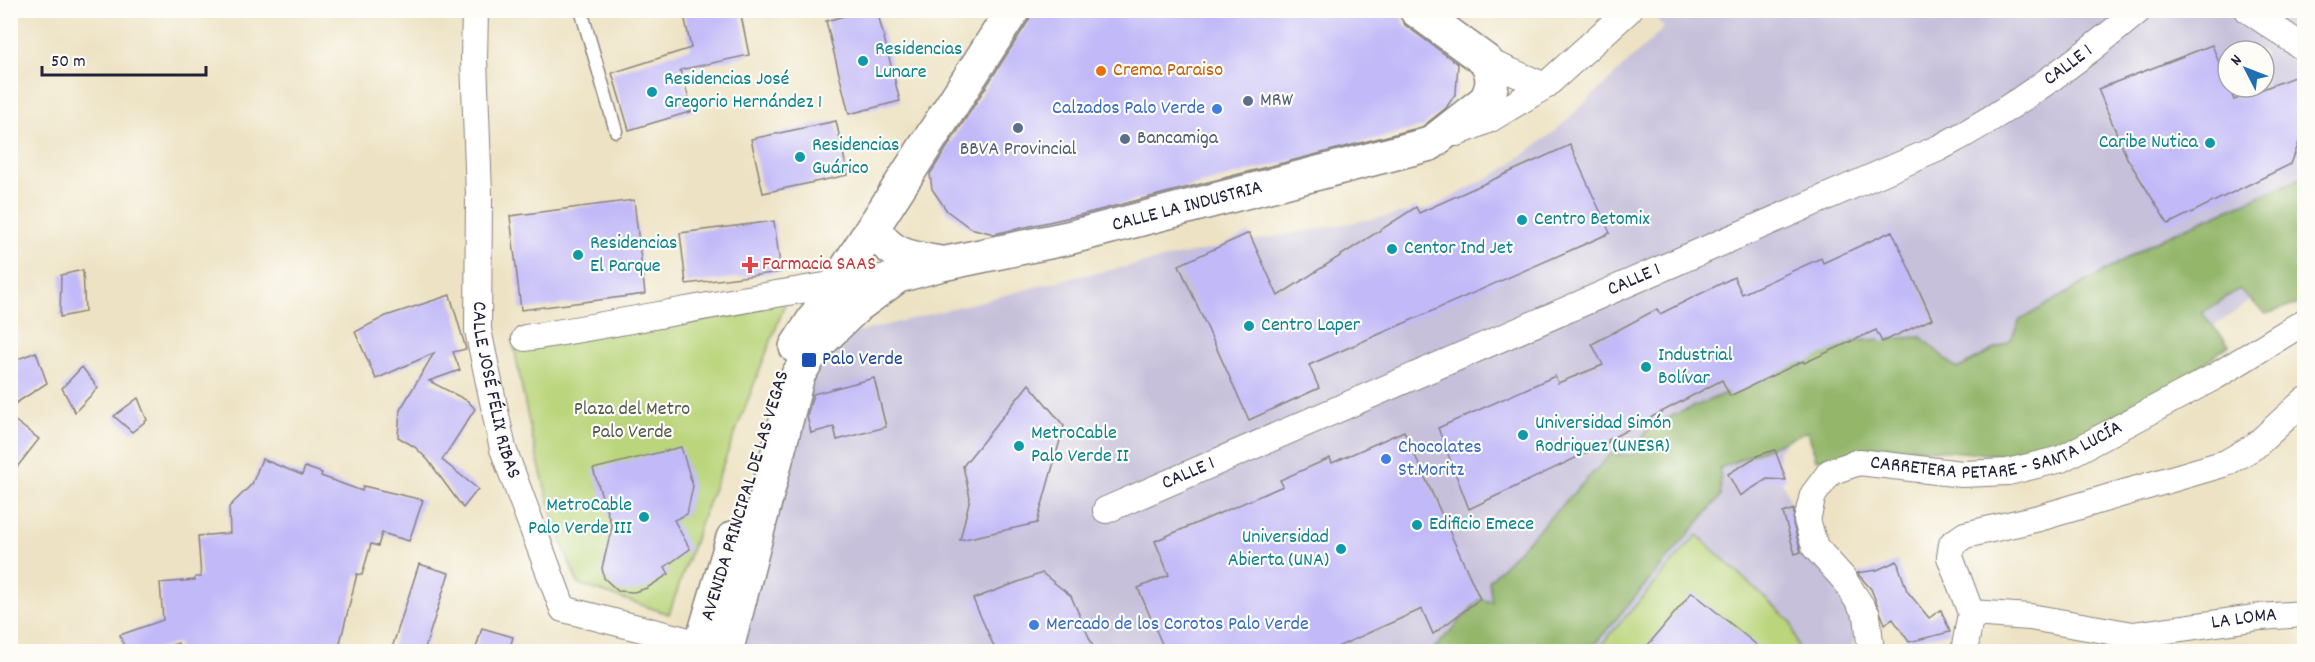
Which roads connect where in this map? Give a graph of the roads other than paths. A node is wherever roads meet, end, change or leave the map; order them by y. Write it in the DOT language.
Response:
graph roads {
  1 [pos="475,10"];
  2 [pos="581,10"];
  3 [pos="1013,10"];
  4 [pos="1416,10"];
  5 [pos="1629,10"];
  6 [pos="2139,10"];
  7 [pos="2248,10"];
  8 [pos="2304,48"];
  9 [pos="1486,61"];
  10 [pos="1545,86"];
  11 [pos="616,131"];
  12 [pos="1430,144"];
  13 [pos="874,227"];
  14 [pos="942,264"];
  15 [pos="898,276"];
  16 [pos="838,283"];
  17 [pos="2304,322"];
  18 [pos="525,338"];
  19 [pos="2304,401"];
  20 [pos="1106,510"];
  21 [pos="1971,613"];
  22 [pos="2304,614"];
  23 [pos="708,650"];
  24 [pos="1871,651"];
  25 [pos="1964,651"];
  1 -- 23 [label="street, CALLE JOSÉ FÉLIX RIBAS"];
  2 -- 11 [label="lane"];
  3 -- 13 [label="street, AVENIDA PRINCIPAL DE LAS VEGAS"];
  4 -- 9 [label="street"];
  5 -- 10 [label="street, CALLE LA INDUSTRIA"];
  6 -- 20 [label="street, CALLE 1"];
  7 -- 8 [label="street"];
  9 -- 10 [label="street"];
  9 -- 12 [label="street, CALLE LA INDUSTRIA"];
  10 -- 12 [label="street, CALLE LA INDUSTRIA"];
  12 -- 14 [label="street, CALLE LA INDUSTRIA"];
  13 -- 14 [label="street, CALLE LA INDUSTRIA"];
  13 -- 16 [label="street, AVENIDA PRINCIPAL DE LAS VEGAS"];
  14 -- 15 [label="street, CALLE LA INDUSTRIA"];
  15 -- 16 [label="street, CALLE LA INDUSTRIA"];
  15 -- 23 [label="street, AVENIDA PRINCIPAL DE LAS VEGAS"];
  16 -- 18 [label="street, CALLE LA INDUSTRIA"];
  16 -- 23 [label="street, AVENIDA PRINCIPAL DE LAS VEGAS"];
  17 -- 24 [label="street, CARRETERA PETARE - SANTA LUCÍA"];
  19 -- 21 [label="street"];
  21 -- 22 [label="street, LA LOMA"];
  21 -- 25 [label="street"];
}
